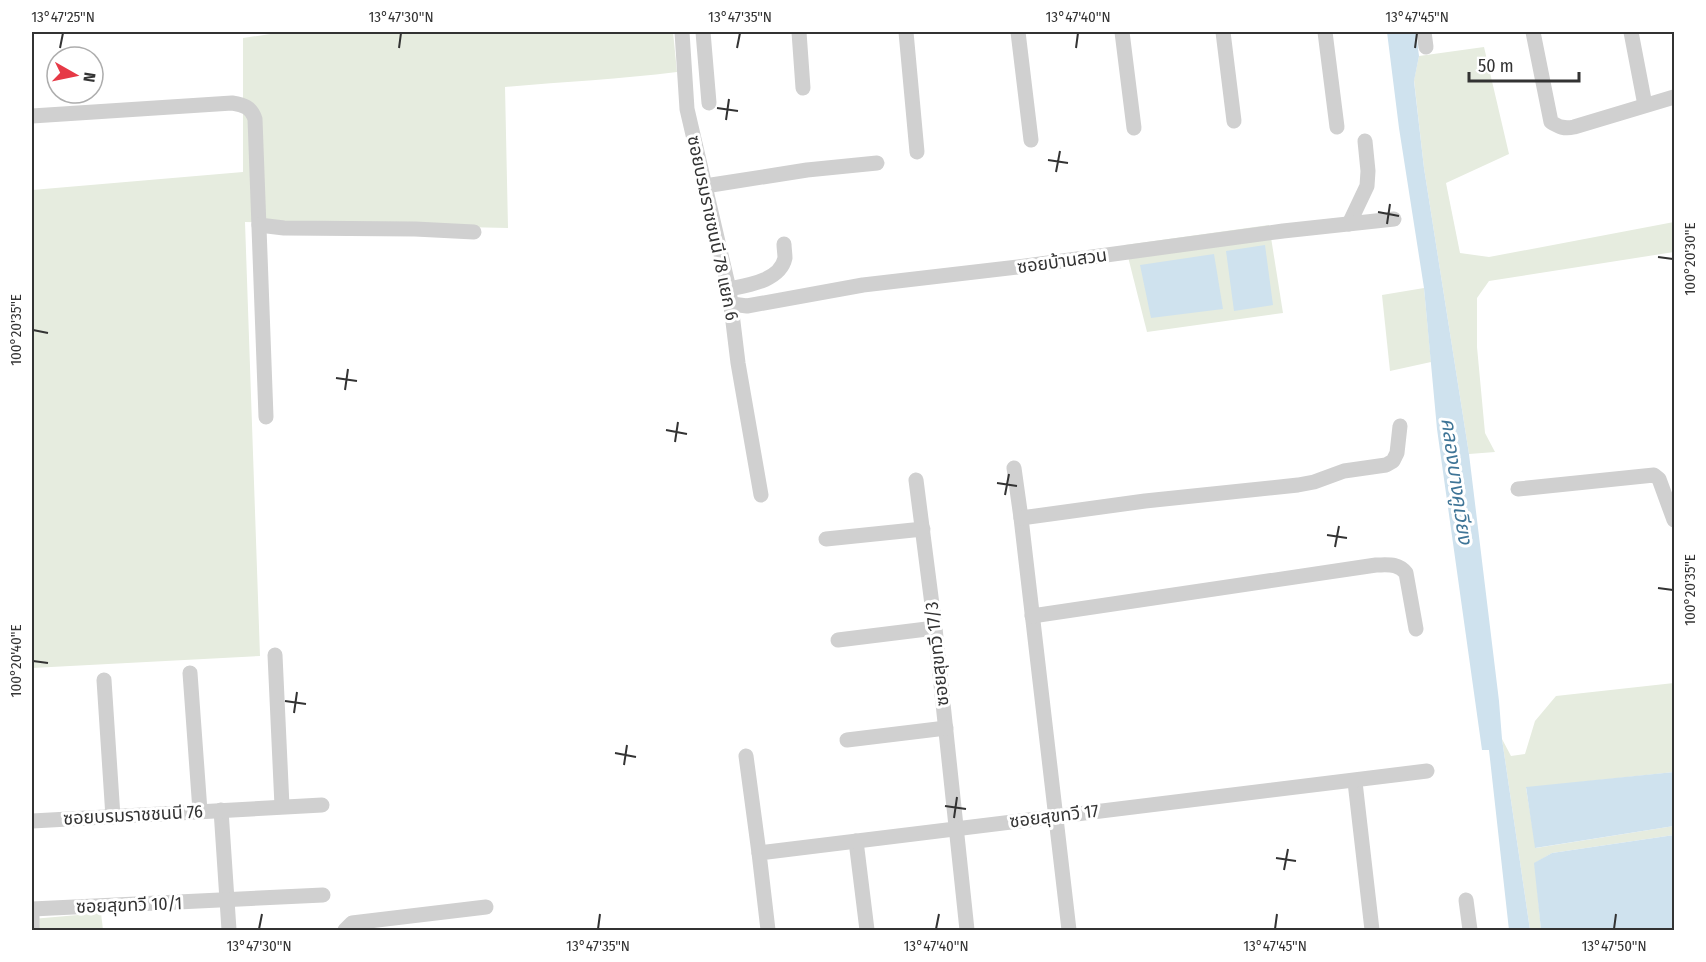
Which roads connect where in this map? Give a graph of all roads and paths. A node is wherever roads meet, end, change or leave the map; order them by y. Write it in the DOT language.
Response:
graph roads {
  1 [pos="682,32"];
  2 [pos="703,32"];
  3 [pos="798,32"];
  4 [pos="906,32"];
  5 [pos="1018,32"];
  6 [pos="1122,32"];
  7 [pos="1223,32"];
  8 [pos="1325,32"];
  9 [pos="1533,32"];
  10 [pos="1631,32"];
  11 [pos="803,88"];
  12 [pos="1674,98"];
  13 [pos="709,103"];
  14 [pos="1645,105"];
  15 [pos="32,116"];
  16 [pos="1234,121"];
  17 [pos="1337,127"];
  18 [pos="1134,128"];
  19 [pos="1031,140"];
  20 [pos="1365,141"];
  21 [pos="918,152"];
  22 [pos="876,163"];
  23 [pos="705,186"];
  24 [pos="1394,219"];
  25 [pos="1349,224"];
  26 [pos="259,225"];
  27 [pos="474,232"];
  28 [pos="784,244"];
  29 [pos="731,297"];
  30 [pos="266,417"];
  31 [pos="1400,426"];
  32 [pos="1014,468"];
  33 [pos="916,480"];
  34 [pos="1518,489"];
  35 [pos="761,495"];
  36 [pos="1021,518"];
  37 [pos="1674,520"];
  38 [pos="923,529"];
  39 [pos="826,538"];
  40 [pos="1032,616"];
  41 [pos="935,628"];
  42 [pos="1416,629"];
  43 [pos="838,640"];
  44 [pos="275,655"];
  45 [pos="190,673"];
  46 [pos="104,680"];
  47 [pos="946,728"];
  48 [pos="847,740"];
  49 [pos="746,756"];
  50 [pos="1427,771"];
  51 [pos="1355,782"];
  52 [pos="322,805"];
  53 [pos="282,806"];
  54 [pos="221,810"];
  55 [pos="200,811"];
  56 [pos="1055,816"];
  57 [pos="113,817"];
  58 [pos="32,821"];
  59 [pos="956,828"];
  60 [pos="856,841"];
  61 [pos="759,853"];
  62 [pos="323,895"];
  63 [pos="1466,900"];
  64 [pos="227,901"];
  65 [pos="486,907"];
  66 [pos="32,909"];
  67 [pos="32,915"];
  68 [pos="32,930"];
  69 [pos="229,930"];
  70 [pos="345,930"];
  71 [pos="768,930"];
  72 [pos="867,930"];
  73 [pos="967,930"];
  74 [pos="1069,930"];
  75 [pos="1372,930"];
  76 [pos="1470,930"];
  1 -- 23 [label="street, ซอยบรมราชชนนี 78 แยก 6"];
  2 -- 13 [label="street"];
  3 -- 11 [label="street"];
  4 -- 21 [label="street"];
  5 -- 19 [label="street"];
  6 -- 18 [label="street"];
  7 -- 16 [label="street"];
  8 -- 17 [label="street"];
  9 -- 14 [label="street"];
  10 -- 14 [label="street"];
  12 -- 14 [label="street"];
  15 -- 26 [label="street"];
  20 -- 25 [label="street"];
  22 -- 23 [label="street"];
  23 -- 29 [label="street, ซอยบรมราชชนนี 78 แยก 6"];
  24 -- 25 [label="street, ซอยบ้านสวน"];
  25 -- 29 [label="street, ซอยบ้านสวน"];
  26 -- 27 [label="street"];
  26 -- 30 [label="street"];
  28 -- 29 [label="street"];
  29 -- 35 [label="street, ซอยบรมราชชนนี 78 แยก 6"];
  31 -- 36 [label="street"];
  32 -- 36 [label="street"];
  33 -- 38 [label="street, ซอยสุขทวี 17/3"];
  34 -- 37 [label="street"];
  36 -- 40 [label="street"];
  38 -- 39 [label="street"];
  38 -- 41 [label="street, ซอยสุขทวี 17/3"];
  40 -- 42 [label="street"];
  40 -- 56 [label="street"];
  41 -- 43 [label="street"];
  41 -- 47 [label="street, ซอยสุขทวี 17/3"];
  44 -- 53 [label="street"];
  45 -- 55 [label="street"];
  46 -- 57 [label="street"];
  47 -- 48 [label="street"];
  47 -- 59 [label="street, ซอยสุขทวี 17/3"];
  49 -- 61 [label="street"];
  50 -- 51 [label="street, ซอยสุขทวี 17"];
  51 -- 56 [label="street, ซอยสุขทวี 17"];
  51 -- 75 [label="street"];
  52 -- 53 [label="street"];
  53 -- 54 [label="street"];
  54 -- 55 [label="street, ซอยบรมราชชนนี 76"];
  54 -- 64 [label="street, ซอยบรมราชชนนี 76"];
  55 -- 57 [label="street, ซอยบรมราชชนนี 76"];
  56 -- 59 [label="street, ซอยสุขทวี 17"];
  56 -- 74 [label="street"];
  57 -- 58 [label="street, ซอยบรมราชชนนี 76"];
  59 -- 60 [label="street, ซอยสุขทวี 17"];
  59 -- 73 [label="street, ซอยสุขทวี 17/3"];
  60 -- 61 [label="street, ซอยสุขทวี 17"];
  60 -- 72 [label="street"];
  61 -- 71 [label="street"];
  62 -- 64 [label="street, ซอยสุขทวี 10/1"];
  63 -- 76 [label="street"];
  64 -- 66 [label="street, ซอยสุขทวี 10/1"];
  64 -- 69 [label="street, ซอยบรมราชชนนี 76"];
  65 -- 70 [label="street"];
  67 -- 68 [label="street"];
}
